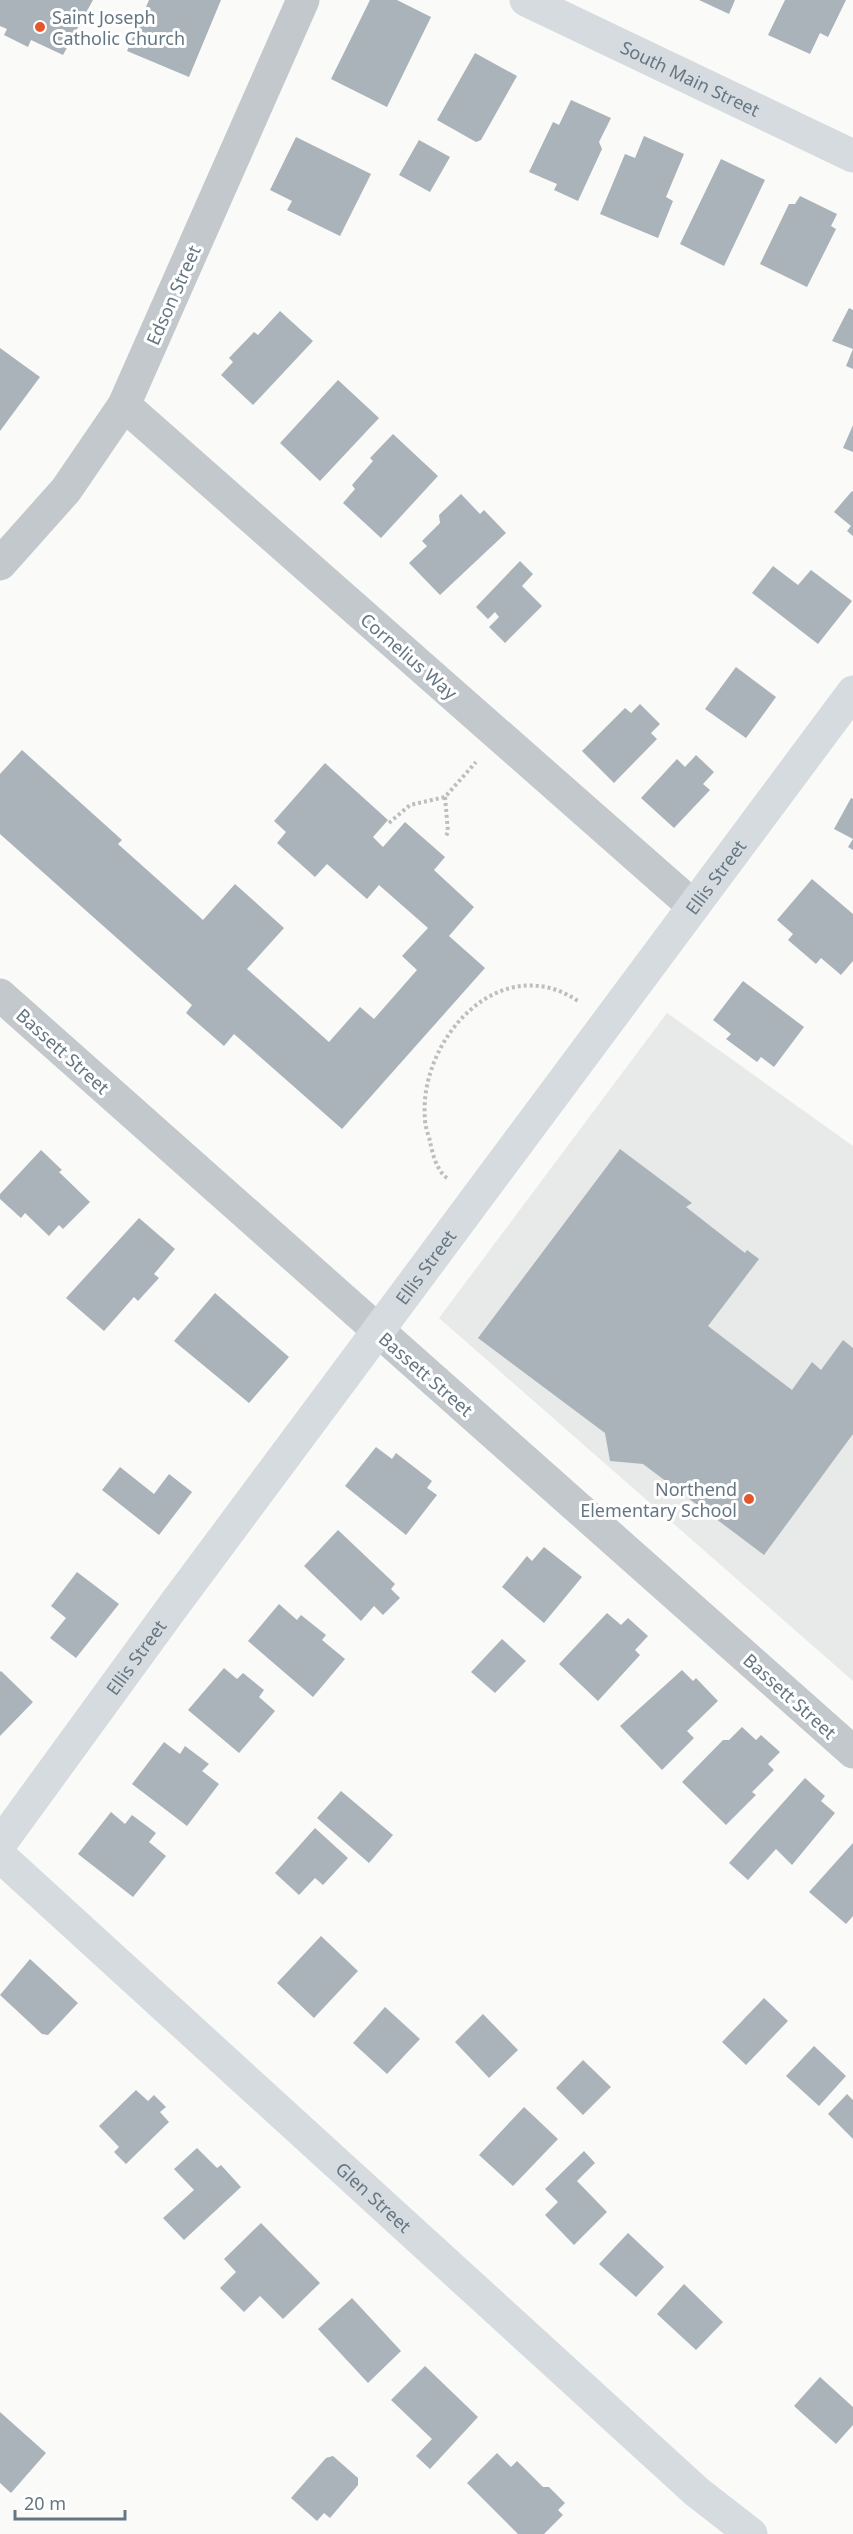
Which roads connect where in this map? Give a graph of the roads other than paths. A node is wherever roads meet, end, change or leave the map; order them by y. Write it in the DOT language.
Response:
graph roads {
  1 [pos="303,0"];
  2 [pos="526,0"];
  3 [pos="853,156"];
  4 [pos="124,405"];
  5 [pos="0,564"];
  6 [pos="853,692"];
  7 [pos="693,906"];
  8 [pos="0,995"];
  9 [pos="378,1331"];
  10 [pos="853,1752"];
  11 [pos="0,1844"];
  12 [pos="0,1856"];
  13 [pos="751,2534"];
  1 -- 4 [label="street, Edson Street"];
  2 -- 3 [label="street, South Main Street"];
  4 -- 5 [label="street, Edson Street"];
  4 -- 7 [label="street, Cornelius Way"];
  6 -- 7 [label="street, Ellis Street"];
  7 -- 9 [label="street, Ellis Street"];
  8 -- 9 [label="street, Bassett Street"];
  9 -- 10 [label="street, Bassett Street"];
  9 -- 11 [label="street, Ellis Street"];
  12 -- 13 [label="street, Glen Street"];
}
